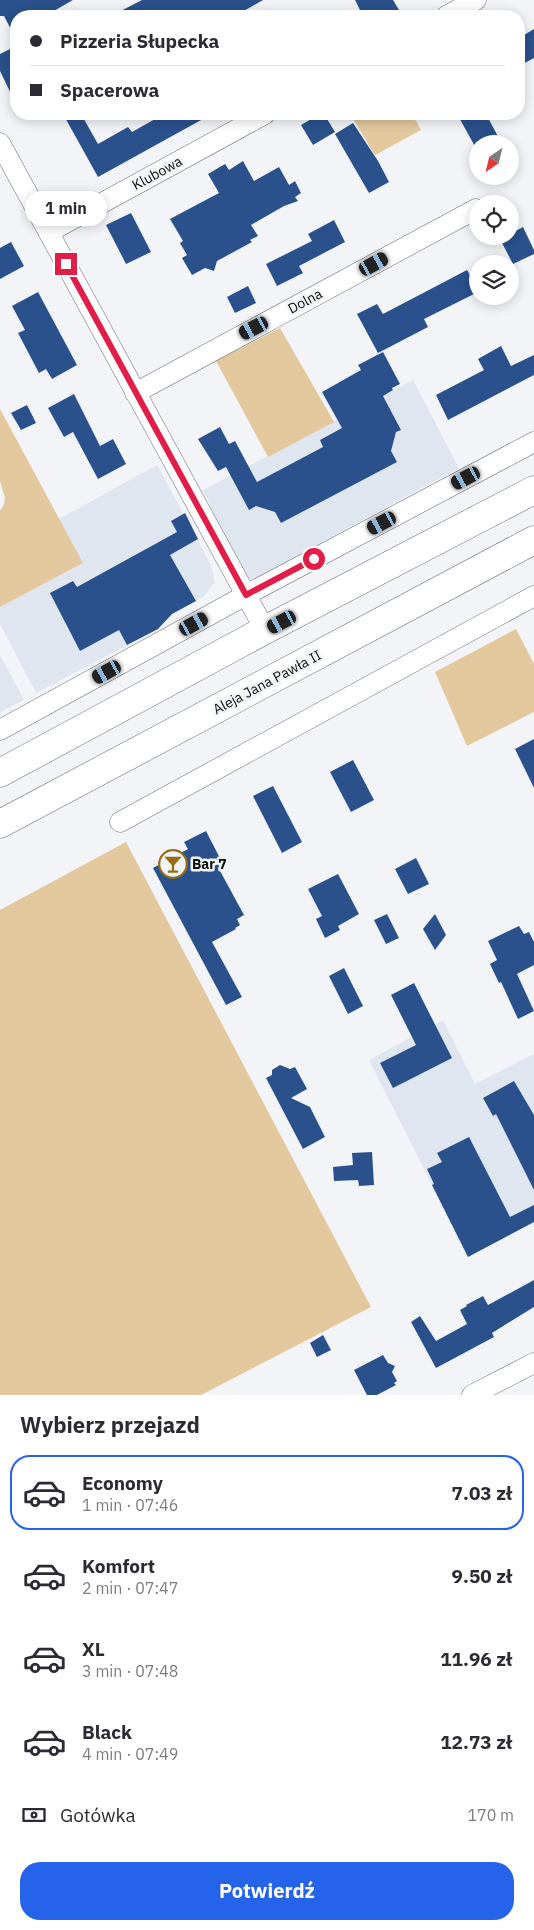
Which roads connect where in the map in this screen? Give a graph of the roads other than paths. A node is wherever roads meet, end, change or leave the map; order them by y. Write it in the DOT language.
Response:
graph roads {
  1 [pos="476,0"];
  2 [pos="457,10"];
  3 [pos="254,120"];
  4 [pos="0,142"];
  5 [pos="469,213"];
  6 [pos="49,232"];
  7 [pos="135,393"];
  8 [pos="534,442"];
  9 [pos="534,490"];
  10 [pos="534,540"];
  11 [pos="246,595"];
  12 [pos="534,596"];
  13 [pos="265,630"];
  14 [pos="0,730"];
  15 [pos="0,773"];
  16 [pos="120,822"];
  17 [pos="0,824"];
  18 [pos="534,1363"];
  19 [pos="472,1395"];
  1 -- 2 [label="street"];
  3 -- 6 [label="street, Klubowa"];
  4 -- 6 [label="street"];
  5 -- 7 [label="street, Dolna"];
  6 -- 7 [label="street"];
  7 -- 11 [label="street"];
  8 -- 11 [label="street"];
  9 -- 13 [label="main road"];
  10 -- 17 [label="main road, Aleja Jana Pawła II"];
  11 -- 13 [label="street"];
  11 -- 14 [label="street"];
  12 -- 16 [label="street"];
  13 -- 15 [label="main road"];
  18 -- 19 [label="street"];
}
